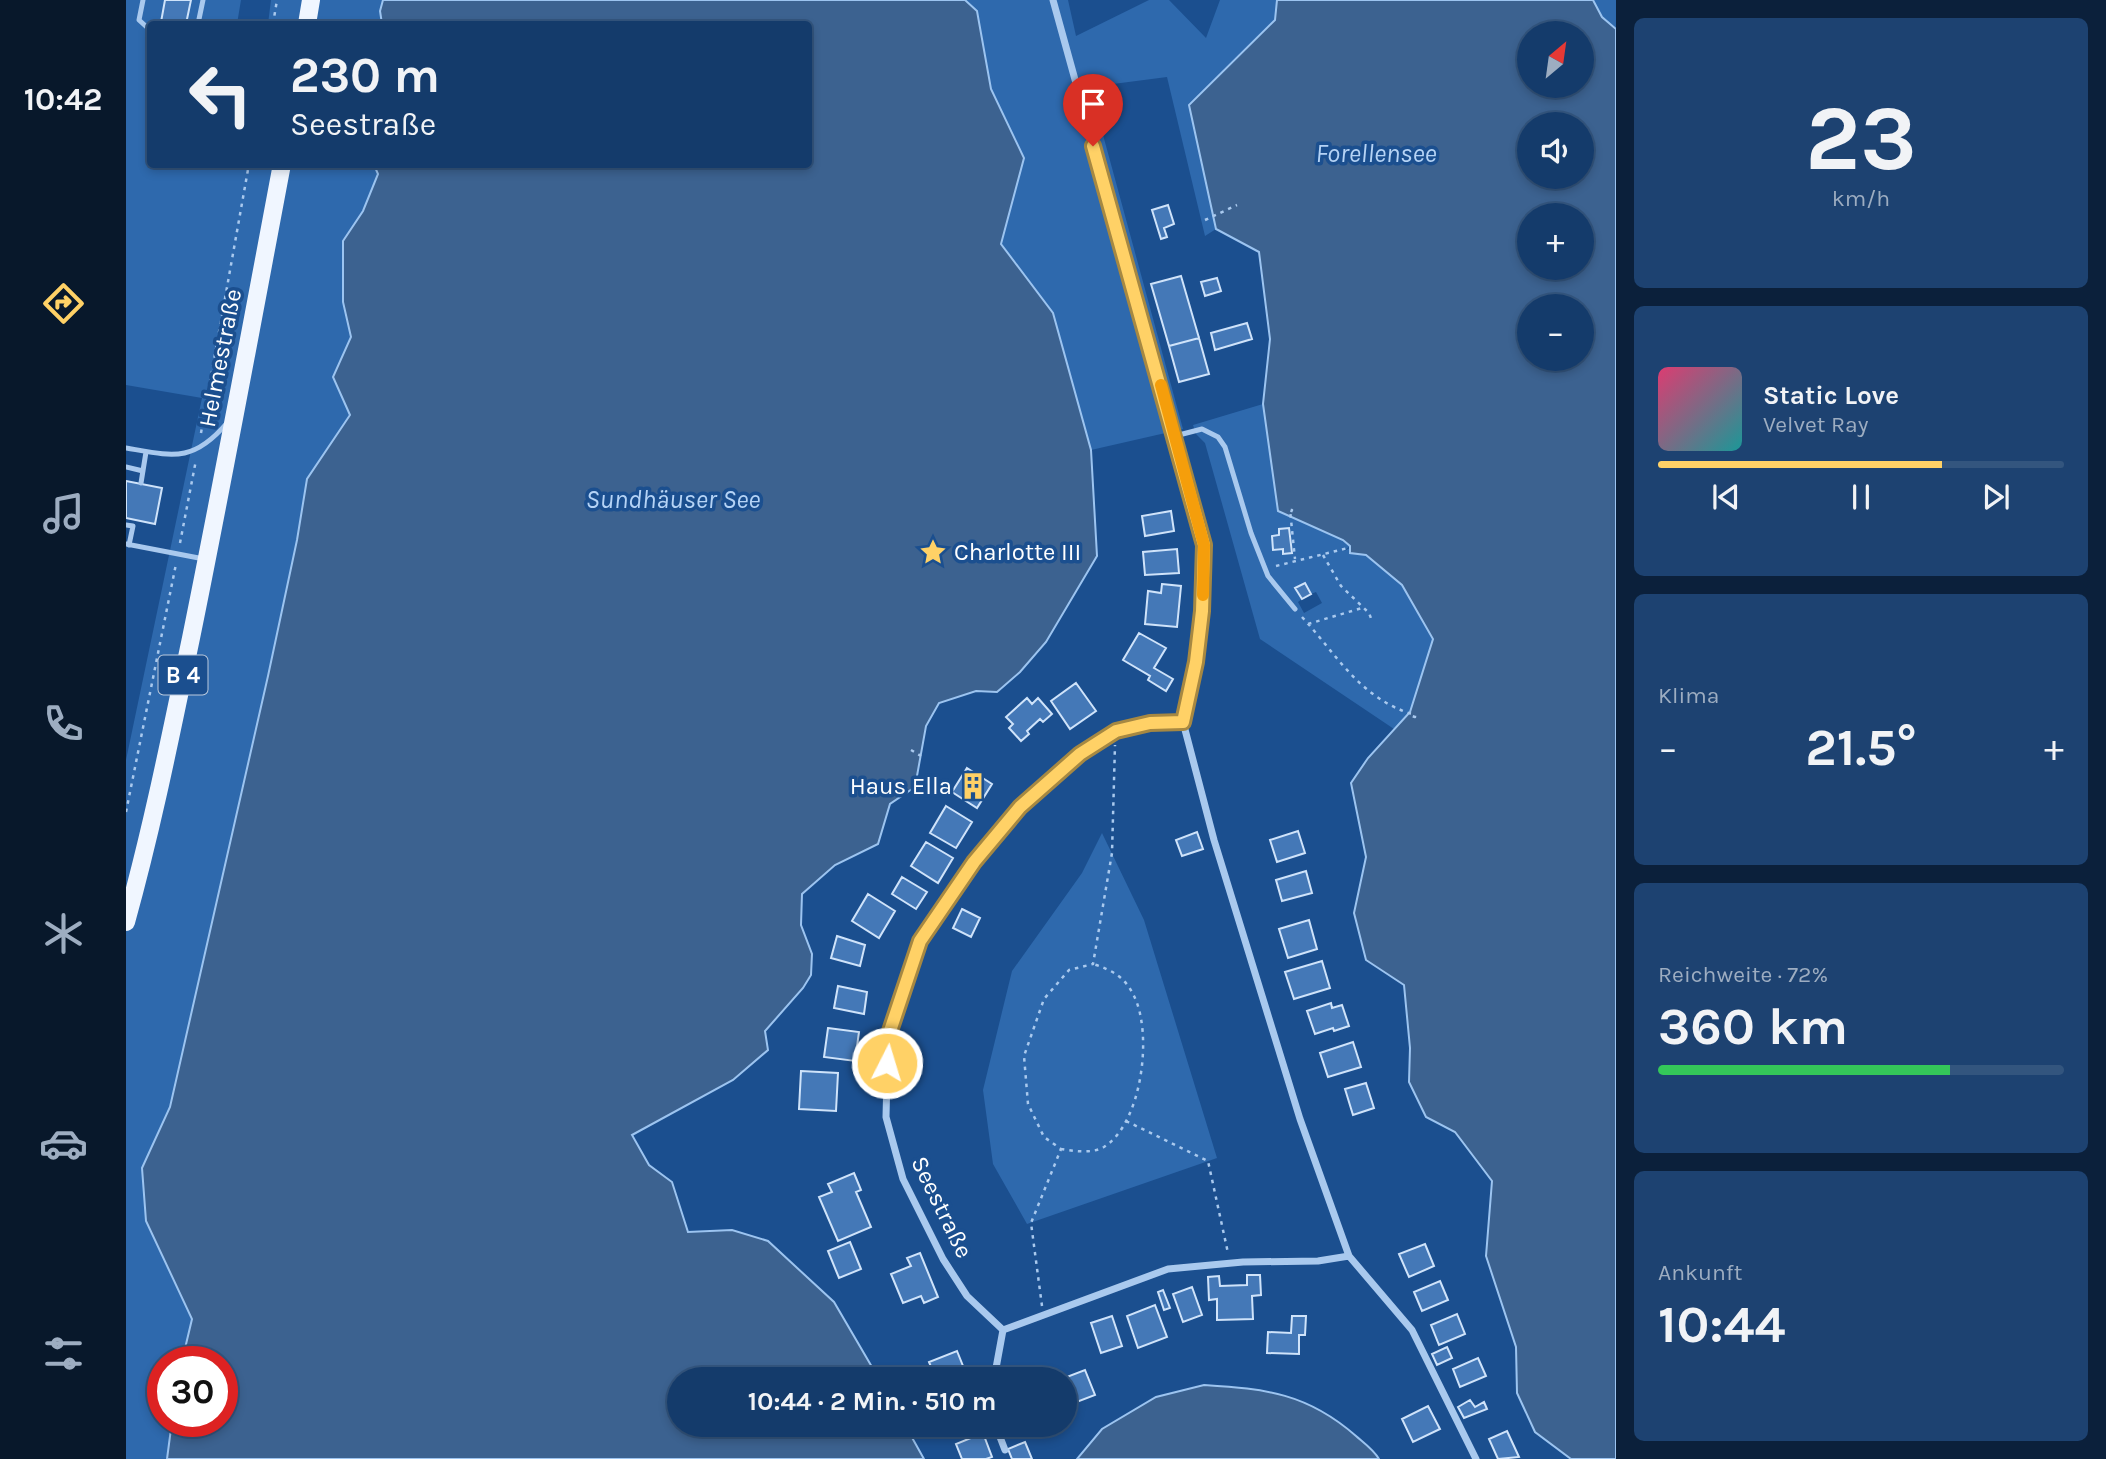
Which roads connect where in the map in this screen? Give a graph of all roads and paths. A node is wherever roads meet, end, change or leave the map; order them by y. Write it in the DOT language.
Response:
graph roads {
  1 [pos="143,0"];
  2 [pos="203,0"];
  3 [pos="277,0"];
  4 [pos="311,0"];
  5 [pos="1052,0"];
  6 [pos="199,21"];
  7 [pos="274,21"];
  8 [pos="308,21"];
  9 [pos="147,27"];
  10 [pos="248,168"];
  11 [pos="281,168"];
  12 [pos="1237,205"];
  13 [pos="1205,220"];
  14 [pos="233,415"];
  15 [pos="1175,436"];
  16 [pos="126,449"];
  17 [pos="198,449"];
  18 [pos="146,452"];
  19 [pos="126,467"];
  20 [pos="143,471"];
  21 [pos="141,483"];
  22 [pos="1290,512"];
  23 [pos="131,524"];
  24 [pos="128,544"];
  25 [pos="1348,548"];
  26 [pos="178,554"];
  27 [pos="1323,555"];
  28 [pos="207,560"];
  29 [pos="1295,560"];
  30 [pos="1266,569"];
  31 [pos="1362,608"];
  32 [pos="1295,609"];
  33 [pos="1372,621"];
  34 [pos="1308,624"];
  35 [pos="1412,714"];
  36 [pos="1183,722"];
  37 [pos="1116,731"];
  38 [pos="911,750"];
  39 [pos="921,756"];
  40 [pos="126,812"];
  41 [pos="126,922"];
  42 [pos="1093,964"];
  43 [pos="1126,1121"];
  44 [pos="1061,1149"];
  45 [pos="1349,1256"];
  46 [pos="1231,1263"];
  47 [pos="1043,1315"];
  48 [pos="1003,1330"];
  49 [pos="996,1367"];
  50 [pos="1000,1437"];
  51 [pos="1004,1450"];
  52 [pos="1476,1459"];
  1 -- 9 [label="lane"];
  2 -- 6 [label="lane"];
  3 -- 7 [label="path"];
  4 -- 8 [label="main road"];
  5 -- 15 [label="street"];
  10 -- 17 [label="path"];
  11 -- 14 [label="main road, Helmestraße / B 4"];
  12 -- 13 [label="path"];
  14 -- 17 [label="lane"];
  14 -- 28 [label="main road, Helmestraße / B 4"];
  15 -- 30 [label="lane"];
  15 -- 36 [label="street"];
  16 -- 18 [label="lane"];
  17 -- 18 [label="lane"];
  17 -- 26 [label="path"];
  18 -- 20 [label="lane"];
  19 -- 20 [label="lane"];
  20 -- 21 [label="lane"];
  22 -- 29 [label="path"];
  23 -- 24 [label="lane"];
  24 -- 26 [label="lane"];
  25 -- 27 [label="path"];
  26 -- 28 [label="lane"];
  26 -- 40 [label="path"];
  27 -- 29 [label="path"];
  27 -- 31 [label="path"];
  28 -- 41 [label="main road, Helmestraße / B 4"];
  29 -- 30 [label="path"];
  30 -- 32 [label="lane"];
  31 -- 33 [label="path"];
  31 -- 34 [label="path"];
  32 -- 34 [label="path"];
  34 -- 35 [label="path"];
  36 -- 37 [label="street, Seestraße"];
  36 -- 45 [label="street"];
  37 -- 42 [label="path"];
  37 -- 48 [label="street, Seestraße"];
  38 -- 39 [label="path"];
  42 -- 43 [label="path"];
  42 -- 44 [label="path"];
  43 -- 44 [label="path"];
  43 -- 46 [label="path"];
  44 -- 47 [label="path"];
  45 -- 46 [label="street"];
  45 -- 52 [label="street"];
  46 -- 47 [label="street"];
  47 -- 48 [label="street"];
  48 -- 49 [label="street"];
  50 -- 51 [label="street"];
}
